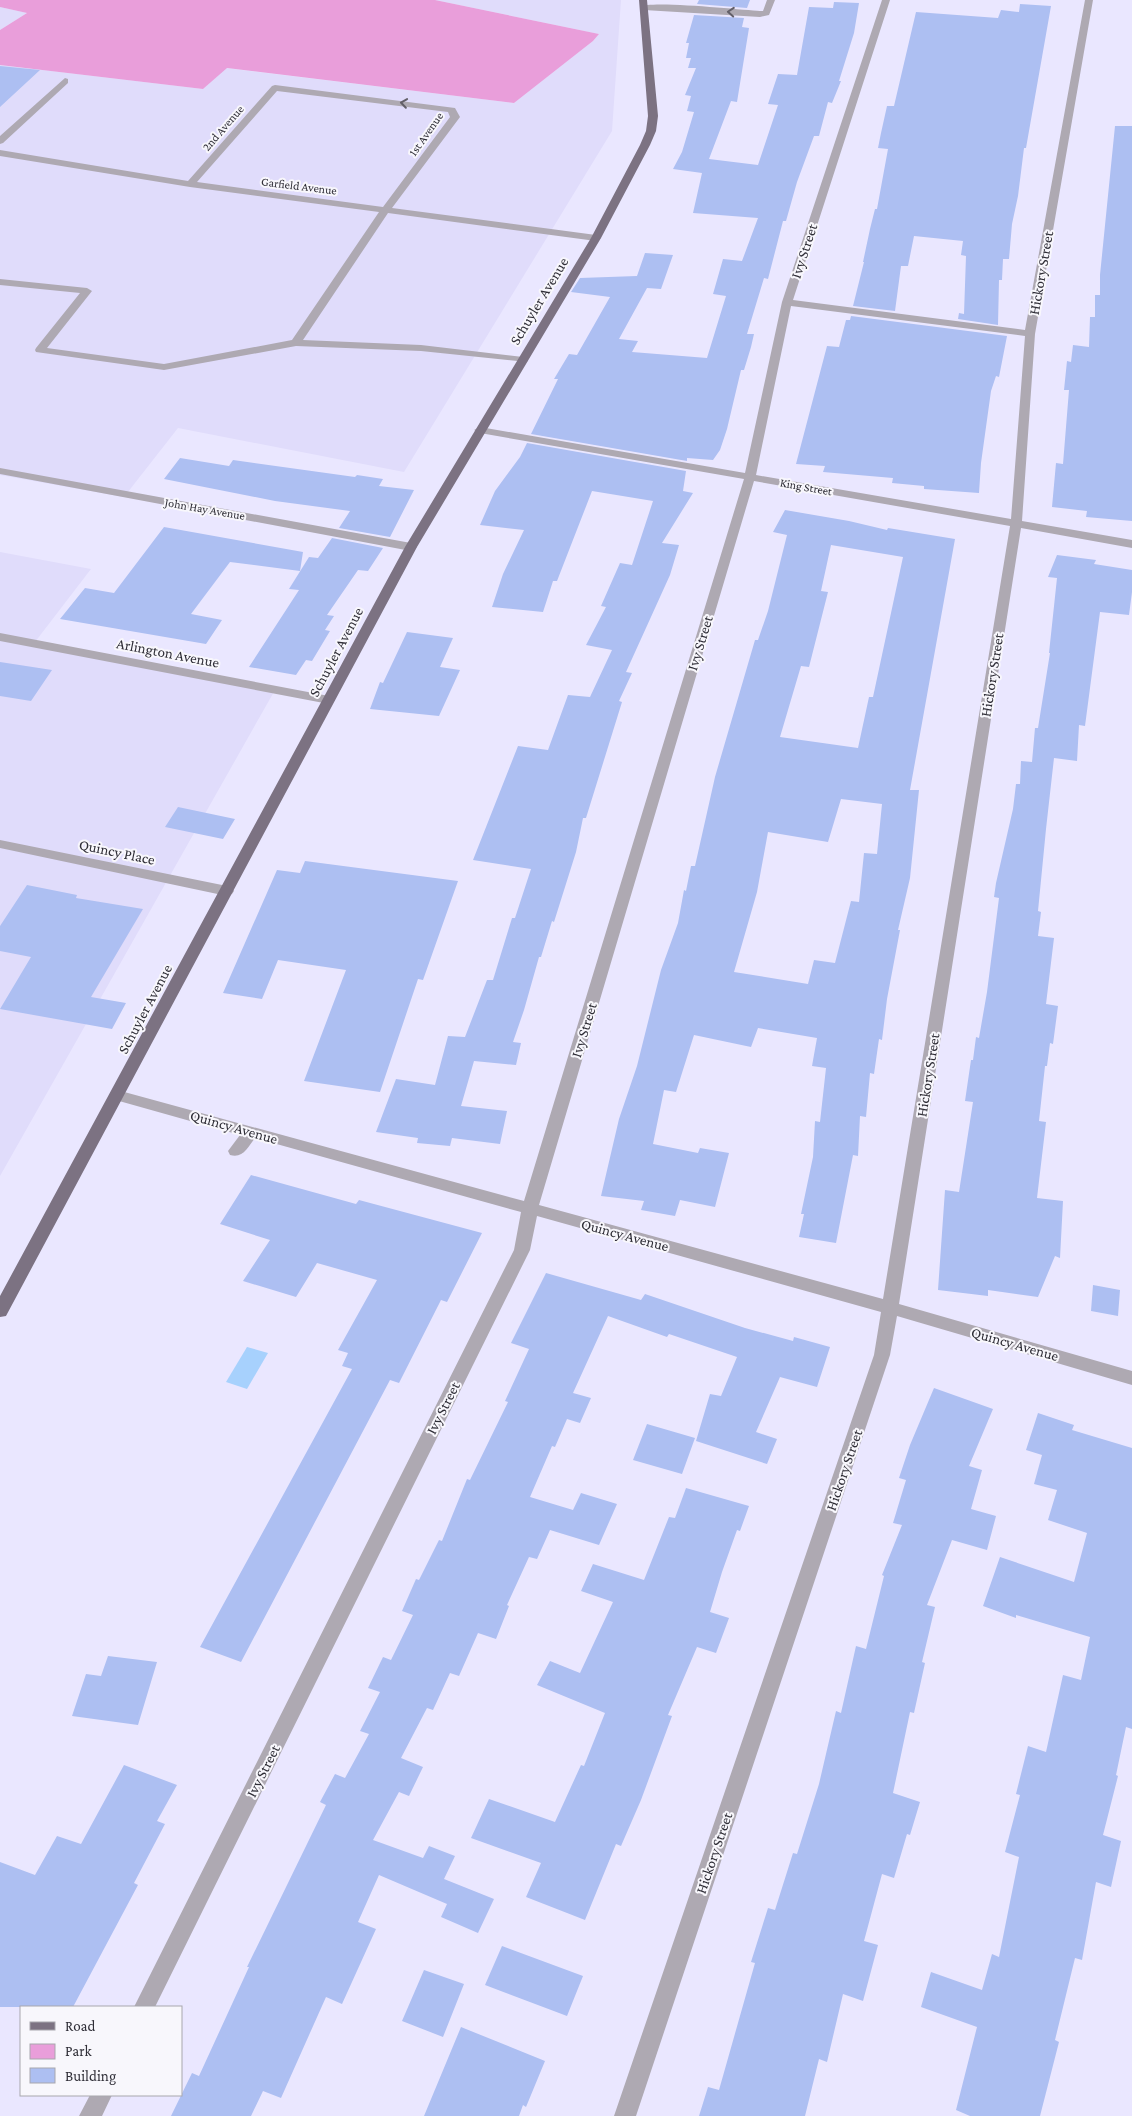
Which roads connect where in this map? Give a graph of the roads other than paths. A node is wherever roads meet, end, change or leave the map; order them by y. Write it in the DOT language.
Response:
graph roads {
  1 [pos="771,0"];
  2 [pos="886,0"];
  3 [pos="1088,0"];
  4 [pos="644,4"];
  5 [pos="65,81"];
  6 [pos="275,88"];
  7 [pos="0,141"];
  8 [pos="0,154"];
  9 [pos="190,184"];
  10 [pos="386,209"];
  11 [pos="596,238"];
  12 [pos="0,282"];
  13 [pos="787,302"];
  14 [pos="1030,334"];
  15 [pos="296,342"];
  16 [pos="523,360"];
  17 [pos="480,430"];
  18 [pos="0,471"];
  19 [pos="750,476"];
  20 [pos="1016,524"];
  21 [pos="1132,544"];
  22 [pos="411,547"];
  23 [pos="0,637"];
  24 [pos="329,700"];
  25 [pos="0,844"];
  26 [pos="227,891"];
  27 [pos="117,1095"];
  28 [pos="250,1132"];
  29 [pos="236,1151"];
  30 [pos="530,1210"];
  31 [pos="891,1308"];
  32 [pos="0,1311"];
  33 [pos="1132,1378"];
  34 [pos="144,2006"];
  35 [pos="100,2096"];
  36 [pos="90,2116"];
  37 [pos="625,2116"];
  1 -- 4 [label="street, one-way"];
  2 -- 13 [label="street, Ivy Street"];
  3 -- 14 [label="street, Hickory Street"];
  4 -- 11 [label="main road, Schuyler Avenue"];
  5 -- 7 [label="street"];
  6 -- 9 [label="street, 2nd Avenue"];
  10 -- 6 [label="street, 1st Avenue, one-way"];
  8 -- 9 [label="street, Garfield Avenue"];
  9 -- 10 [label="street, Garfield Avenue"];
  10 -- 11 [label="street, Garfield Avenue"];
  10 -- 15 [label="street, 1st Avenue"];
  11 -- 16 [label="main road, Schuyler Avenue"];
  12 -- 15 [label="street"];
  13 -- 14 [label="street"];
  13 -- 19 [label="street, Ivy Street"];
  14 -- 20 [label="street, Hickory Street"];
  15 -- 16 [label="street"];
  16 -- 17 [label="main road, Schuyler Avenue"];
  17 -- 19 [label="street, King Street"];
  17 -- 22 [label="main road, Schuyler Avenue"];
  18 -- 22 [label="street, John Hay Avenue"];
  19 -- 20 [label="street, King Street"];
  19 -- 30 [label="street, Ivy Street"];
  20 -- 21 [label="street, King Street"];
  20 -- 31 [label="street, Hickory Street"];
  22 -- 24 [label="main road, Schuyler Avenue"];
  23 -- 24 [label="street, Arlington Avenue"];
  24 -- 26 [label="main road, Schuyler Avenue"];
  25 -- 26 [label="street, Quincy Place"];
  26 -- 27 [label="main road, Schuyler Avenue"];
  27 -- 28 [label="street, Quincy Avenue"];
  27 -- 32 [label="main road, Schuyler Avenue"];
  28 -- 29 [label="street"];
  28 -- 30 [label="street, Quincy Avenue"];
  30 -- 31 [label="street, Quincy Avenue"];
  30 -- 34 [label="street, Ivy Street"];
  31 -- 33 [label="street, Quincy Avenue"];
  31 -- 37 [label="street, Hickory Street"];
  35 -- 36 [label="street"];
}
